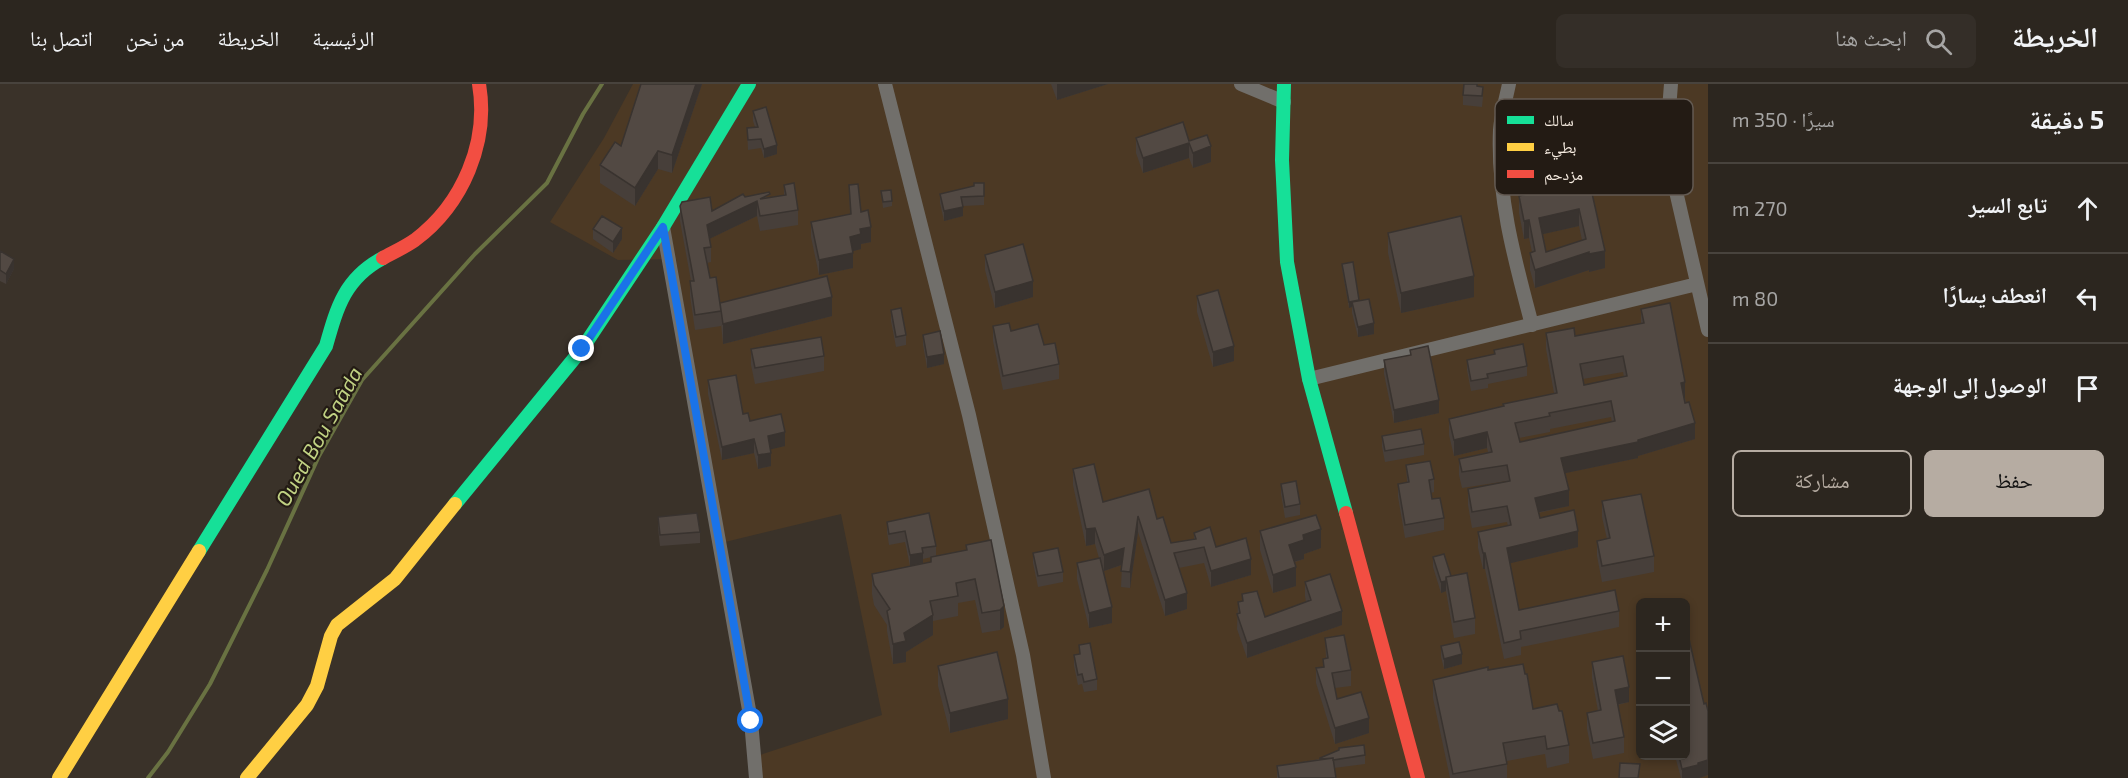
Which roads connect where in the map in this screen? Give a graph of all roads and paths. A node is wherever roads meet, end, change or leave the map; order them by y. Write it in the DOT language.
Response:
graph roads {
  1 [pos="479,84"];
  2 [pos="749,84"];
  3 [pos="885,84"];
  4 [pos="1241,84"];
  5 [pos="1284,84"];
  6 [pos="1509,84"];
  7 [pos="1671,84"];
  8 [pos="1506,99"];
  9 [pos="1670,99"];
  10 [pos="1284,102"];
  11 [pos="1502,195"];
  12 [pos="1677,195"];
  13 [pos="663,227"];
  14 [pos="1697,284"];
  15 [pos="1705,300"];
  16 [pos="1532,326"];
  17 [pos="1708,330"];
  18 [pos="1309,379"];
  19 [pos="59,778"];
  20 [pos="247,778"];
  21 [pos="756,778"];
  22 [pos="1044,778"];
  23 [pos="1418,778"];
  1 -- 19 [label="street"];
  2 -- 13 [label="street"];
  3 -- 22 [label="street"];
  4 -- 10 [label="street"];
  5 -- 10 [label="street"];
  6 -- 8 [label="street"];
  7 -- 9 [label="street"];
  10 -- 18 [label="street"];
  11 -- 16 [label="street"];
  12 -- 14 [label="street"];
  13 -- 20 [label="street"];
  13 -- 21 [label="street"];
  14 -- 15 [label="street"];
  14 -- 16 [label="street"];
  15 -- 17 [label="street"];
  16 -- 18 [label="street"];
  18 -- 23 [label="street"];
}
